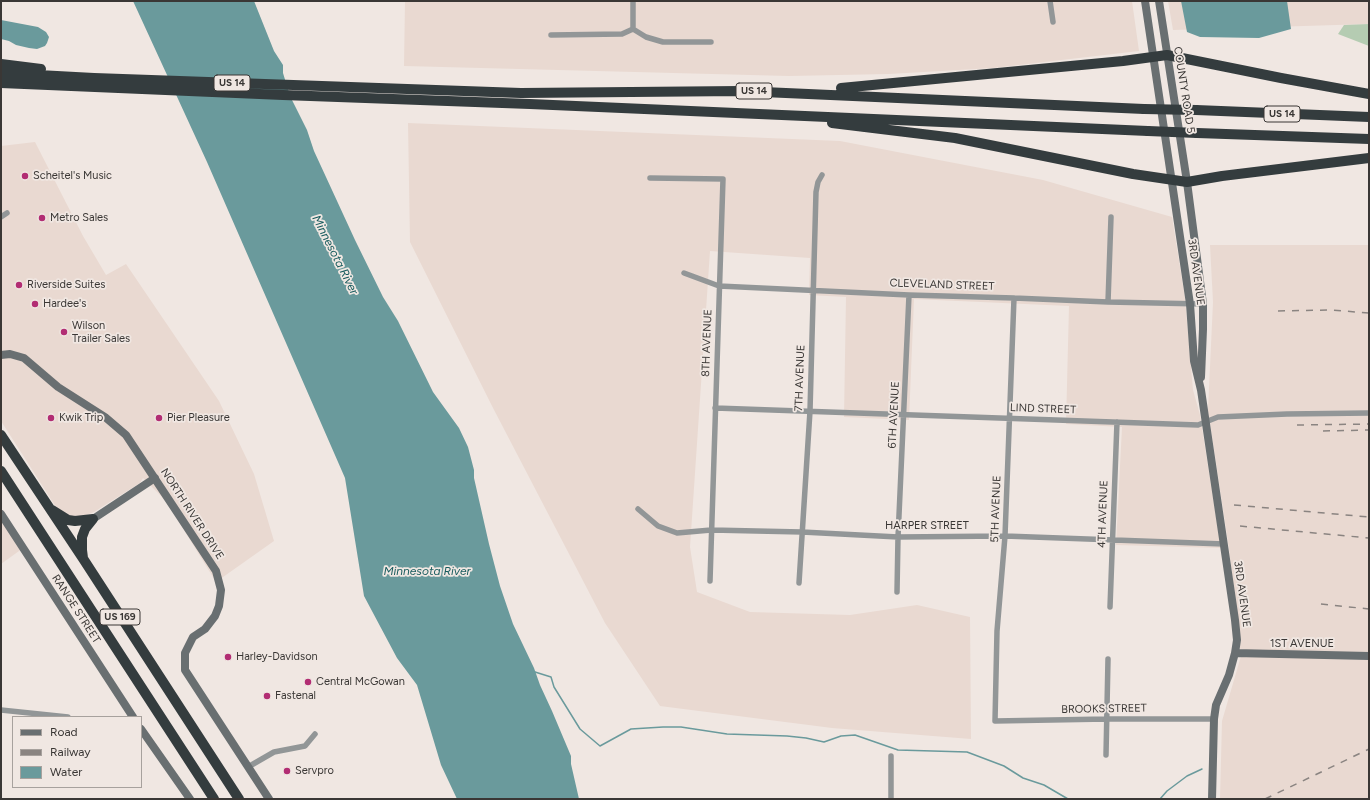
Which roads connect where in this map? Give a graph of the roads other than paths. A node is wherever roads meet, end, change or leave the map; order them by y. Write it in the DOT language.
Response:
graph roads {
  1 [pos="633,1"];
  2 [pos="1050,1"];
  3 [pos="1145,1"];
  4 [pos="1159,1"];
  5 [pos="1053,22"];
  6 [pos="633,28"];
  7 [pos="551,35"];
  8 [pos="711,42"];
  9 [pos="1168,55"];
  10 [pos="1153,56"];
  11 [pos="1,64"];
  12 [pos="1,73"];
  13 [pos="98,78"];
  14 [pos="1,83"];
  15 [pos="61,86"];
  16 [pos="1,90"];
  17 [pos="741,91"];
  18 [pos="1369,94"];
  19 [pos="783,115"];
  20 [pos="1369,117"];
  21 [pos="1369,139"];
  22 [pos="1369,158"];
  23 [pos="822,175"];
  24 [pos="650,178"];
  25 [pos="1171,180"];
  26 [pos="1187,182"];
  27 [pos="7,213"];
  28 [pos="1,217"];
  29 [pos="1111,217"];
  30 [pos="684,273"];
  31 [pos="719,286"];
  32 [pos="812,291"];
  33 [pos="909,295"];
  34 [pos="1014,298"];
  35 [pos="1108,302"];
  36 [pos="1190,304"];
  37 [pos="1203,304"];
  38 [pos="1,355"];
  39 [pos="1201,390"];
  40 [pos="715,408"];
  41 [pos="810,411"];
  42 [pos="1369,413"];
  43 [pos="904,415"];
  44 [pos="1009,418"];
  45 [pos="1117,422"];
  46 [pos="1206,422"];
  47 [pos="1,435"];
  48 [pos="1,471"];
  49 [pos="155,478"];
  50 [pos="48,507"];
  51 [pos="638,509"];
  52 [pos="1,514"];
  53 [pos="93,519"];
  54 [pos="711,530"];
  55 [pos="802,532"];
  56 [pos="1005,536"];
  57 [pos="898,537"];
  58 [pos="1112,541"];
  59 [pos="1224,544"];
  60 [pos="84,560"];
  61 [pos="710,581"];
  62 [pos="799,583"];
  63 [pos="897,592"];
  64 [pos="1110,607"];
  65 [pos="1235,653"];
  66 [pos="1369,656"];
  67 [pos="1108,659"];
  68 [pos="1,710"];
  69 [pos="58,716"];
  70 [pos="132,716"];
  71 [pos="1107,719"];
  72 [pos="1214,719"];
  73 [pos="995,722"];
  74 [pos="142,730"];
  75 [pos="315,734"];
  76 [pos="1106,755"];
  77 [pos="891,756"];
  78 [pos="248,767"];
  79 [pos="190,799"];
  80 [pos="214,799"];
  81 [pos="238,799"];
  82 [pos="269,799"];
  83 [pos="891,799"];
  84 [pos="1212,799"];
  1 -- 6 [label="street"];
  2 -- 5 [label="street"];
  3 -- 10 [label="street"];
  4 -- 9 [label="street, COUNTY ROAD 5"];
  6 -- 7 [label="street"];
  6 -- 8 [label="street"];
  9 -- 10 [label="highway"];
  9 -- 18 [label="highway"];
  9 -- 26 [label="street, COUNTY ROAD 5"];
  10 -- 17 [label="highway"];
  10 -- 25 [label="street"];
  11 -- 13 [label="highway"];
  12 -- 13 [label="highway, US 14"];
  13 -- 17 [label="highway, US 14"];
  14 -- 15 [label="highway, US 14"];
  15 -- 16 [label="highway"];
  15 -- 19 [label="highway, US 14"];
  17 -- 20 [label="highway, US 14, bridge"];
  19 -- 21 [label="highway, US 14, bridge"];
  19 -- 25 [label="highway"];
  22 -- 26 [label="highway"];
  23 -- 32 [label="street, 7TH AVENUE"];
  24 -- 31 [label="street, 8TH AVENUE"];
  25 -- 26 [label="highway"];
  25 -- 36 [label="street, 3RD AVENUE"];
  26 -- 37 [label="street, 3RD AVENUE"];
  27 -- 28 [label="street"];
  29 -- 35 [label="street"];
  30 -- 31 [label="street, CLEVELAND STREET"];
  31 -- 32 [label="street, CLEVELAND STREET"];
  31 -- 40 [label="street, 8TH AVENUE"];
  32 -- 33 [label="street, CLEVELAND STREET"];
  32 -- 41 [label="street, 7TH AVENUE"];
  33 -- 34 [label="street, CLEVELAND STREET"];
  33 -- 43 [label="street, 6TH AVENUE"];
  34 -- 35 [label="street, CLEVELAND STREET"];
  34 -- 44 [label="street, 5TH AVENUE"];
  35 -- 36 [label="street, CLEVELAND STREET"];
  36 -- 37 [label="street, CLEVELAND STREET"];
  36 -- 39 [label="street, 3RD AVENUE"];
  37 -- 39 [label="street, 3RD AVENUE"];
  38 -- 49 [label="street, NORTH RIVER DRIVE"];
  39 -- 46 [label="street, 3RD AVENUE"];
  40 -- 41 [label="street, LIND STREET"];
  40 -- 54 [label="street, 8TH AVENUE"];
  41 -- 43 [label="street, LIND STREET"];
  41 -- 55 [label="street, 7TH AVENUE"];
  42 -- 46 [label="street, LIND STREET"];
  43 -- 44 [label="street, LIND STREET"];
  43 -- 57 [label="street, 6TH AVENUE"];
  44 -- 45 [label="street, LIND STREET"];
  44 -- 56 [label="street, 5TH AVENUE"];
  45 -- 46 [label="street, LIND STREET"];
  45 -- 58 [label="street, 4TH AVENUE"];
  46 -- 59 [label="street, 3RD AVENUE"];
  47 -- 50 [label="highway, US 169"];
  48 -- 80 [label="highway, US 169"];
  49 -- 53 [label="street"];
  49 -- 78 [label="street, NORTH RIVER DRIVE"];
  50 -- 53 [label="highway"];
  50 -- 60 [label="highway, US 169"];
  51 -- 54 [label="street, HARPER STREET"];
  52 -- 70 [label="street, RANGE STREET"];
  53 -- 60 [label="highway"];
  54 -- 55 [label="street, HARPER STREET"];
  54 -- 61 [label="street, 8TH AVENUE"];
  55 -- 57 [label="street, HARPER STREET"];
  55 -- 62 [label="street, 7TH AVENUE"];
  56 -- 57 [label="street, HARPER STREET"];
  56 -- 58 [label="street, HARPER STREET"];
  56 -- 73 [label="street, 5TH AVENUE"];
  57 -- 63 [label="street, 6TH AVENUE"];
  58 -- 59 [label="street, HARPER STREET"];
  58 -- 64 [label="street, 4TH AVENUE"];
  59 -- 65 [label="street, 3RD AVENUE"];
  60 -- 81 [label="highway, US 169"];
  65 -- 66 [label="street, 1ST AVENUE"];
  65 -- 72 [label="street, 3RD AVENUE"];
  67 -- 71 [label="street"];
  68 -- 69 [label="street"];
  71 -- 72 [label="street, BROOKS STREET"];
  71 -- 73 [label="street, BROOKS STREET"];
  71 -- 76 [label="street"];
  72 -- 84 [label="street, 3RD AVENUE"];
  74 -- 79 [label="street"];
  75 -- 78 [label="street"];
  77 -- 83 [label="street"];
  78 -- 82 [label="street, NORTH RIVER DRIVE"];
}
